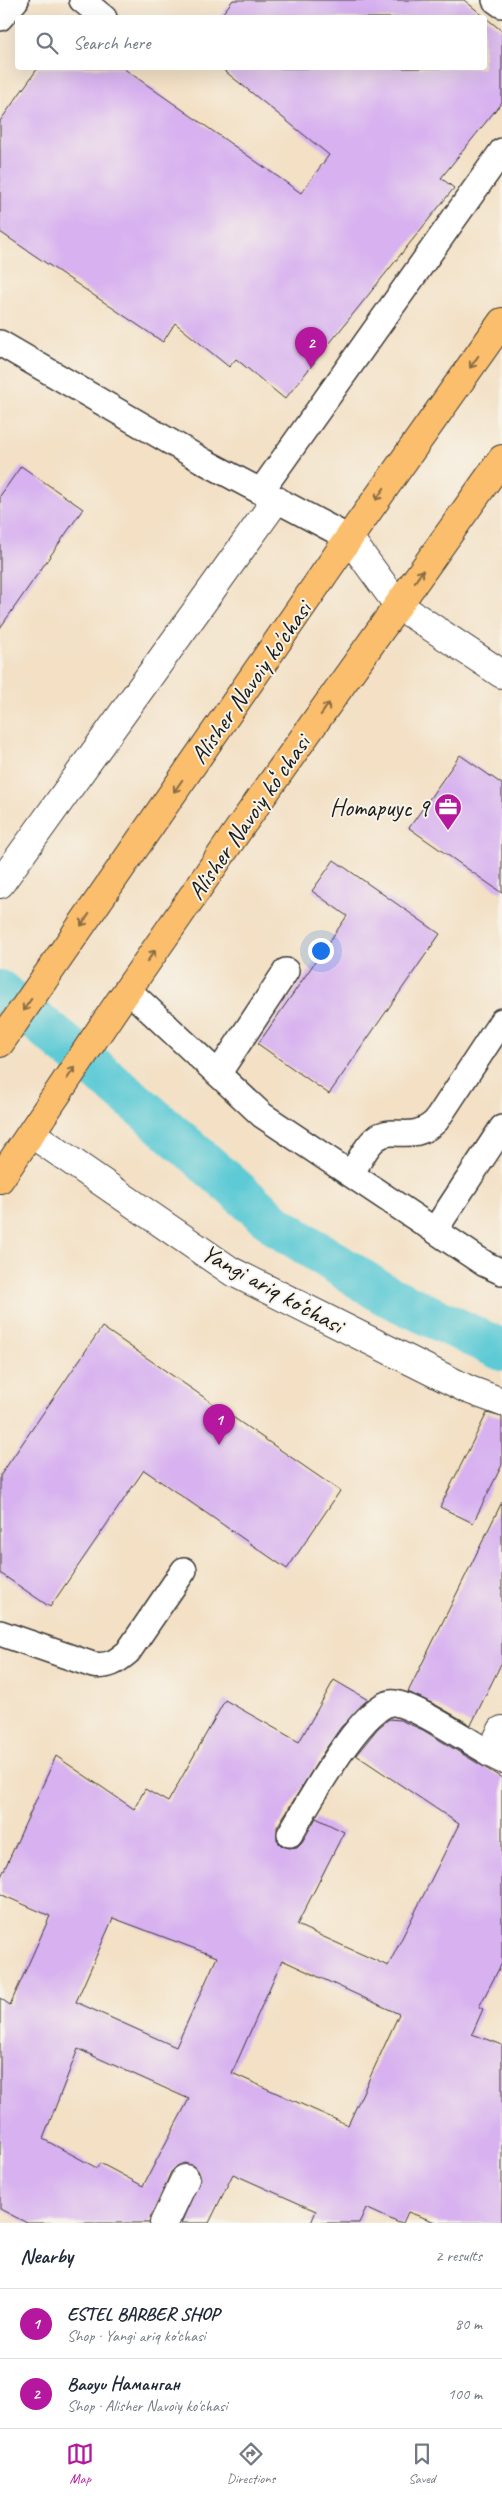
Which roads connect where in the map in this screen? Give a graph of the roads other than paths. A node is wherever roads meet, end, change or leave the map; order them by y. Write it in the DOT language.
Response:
graph roads {
  1 [pos="16,0"];
  2 [pos="82,0"];
  3 [pos="495,0"];
  4 [pos="502,5"];
  5 [pos="100,15"];
  6 [pos="0,18"];
  7 [pos="502,152"];
  8 [pos="502,322"];
  9 [pos="0,343"];
  10 [pos="502,459"];
  11 [pos="268,496"];
  12 [pos="349,538"];
  13 [pos="398,605"];
  14 [pos="502,674"];
  15 [pos="0,884"];
  16 [pos="286,971"];
  17 [pos="120,1001"];
  18 [pos="502,1022"];
  19 [pos="0,1043"];
  20 [pos="218,1074"];
  21 [pos="38,1124"];
  22 [pos="502,1128"];
  23 [pos="351,1174"];
  24 [pos="0,1180"];
  25 [pos="435,1230"];
  26 [pos="502,1272"];
  27 [pos="502,1402"];
  28 [pos="184,1570"];
  29 [pos="0,1633"];
  30 [pos="498,1747"];
  31 [pos="290,1834"];
  32 [pos="185,2180"];
  33 [pos="164,2223"];
  1 -- 6 [label="lane"];
  2 -- 5 [label="lane"];
  3 -- 4 [label="lane"];
  7 -- 11 [label="lane"];
  8 -- 12 [label="main road, Alisher Navoiy ko'chasi, one-way"];
  9 -- 11 [label="lane"];
  13 -- 10 [label="main road, Alisher Navoiy koʻchasi, one-way"];
  11 -- 12 [label="lane"];
  11 -- 15 [label="street"];
  12 -- 13 [label="street"];
  12 -- 19 [label="main road, Alisher Navoiy ko'chasi, one-way"];
  13 -- 14 [label="street"];
  17 -- 13 [label="main road, Alisher Navoiy koʻchasi, one-way"];
  16 -- 20 [label="lane"];
  17 -- 20 [label="lane"];
  21 -- 17 [label="main road, Alisher Navoiy koʻchasi, one-way"];
  18 -- 23 [label="lane"];
  20 -- 23 [label="lane"];
  21 -- 24 [label="main road, Alisher Navoiy koʻchasi"];
  21 -- 27 [label="street, Yangi ariq ko‘chasi"];
  22 -- 25 [label="lane"];
  23 -- 25 [label="lane"];
  25 -- 26 [label="lane"];
  28 -- 29 [label="lane"];
  30 -- 31 [label="lane"];
  32 -- 33 [label="street"];
}
